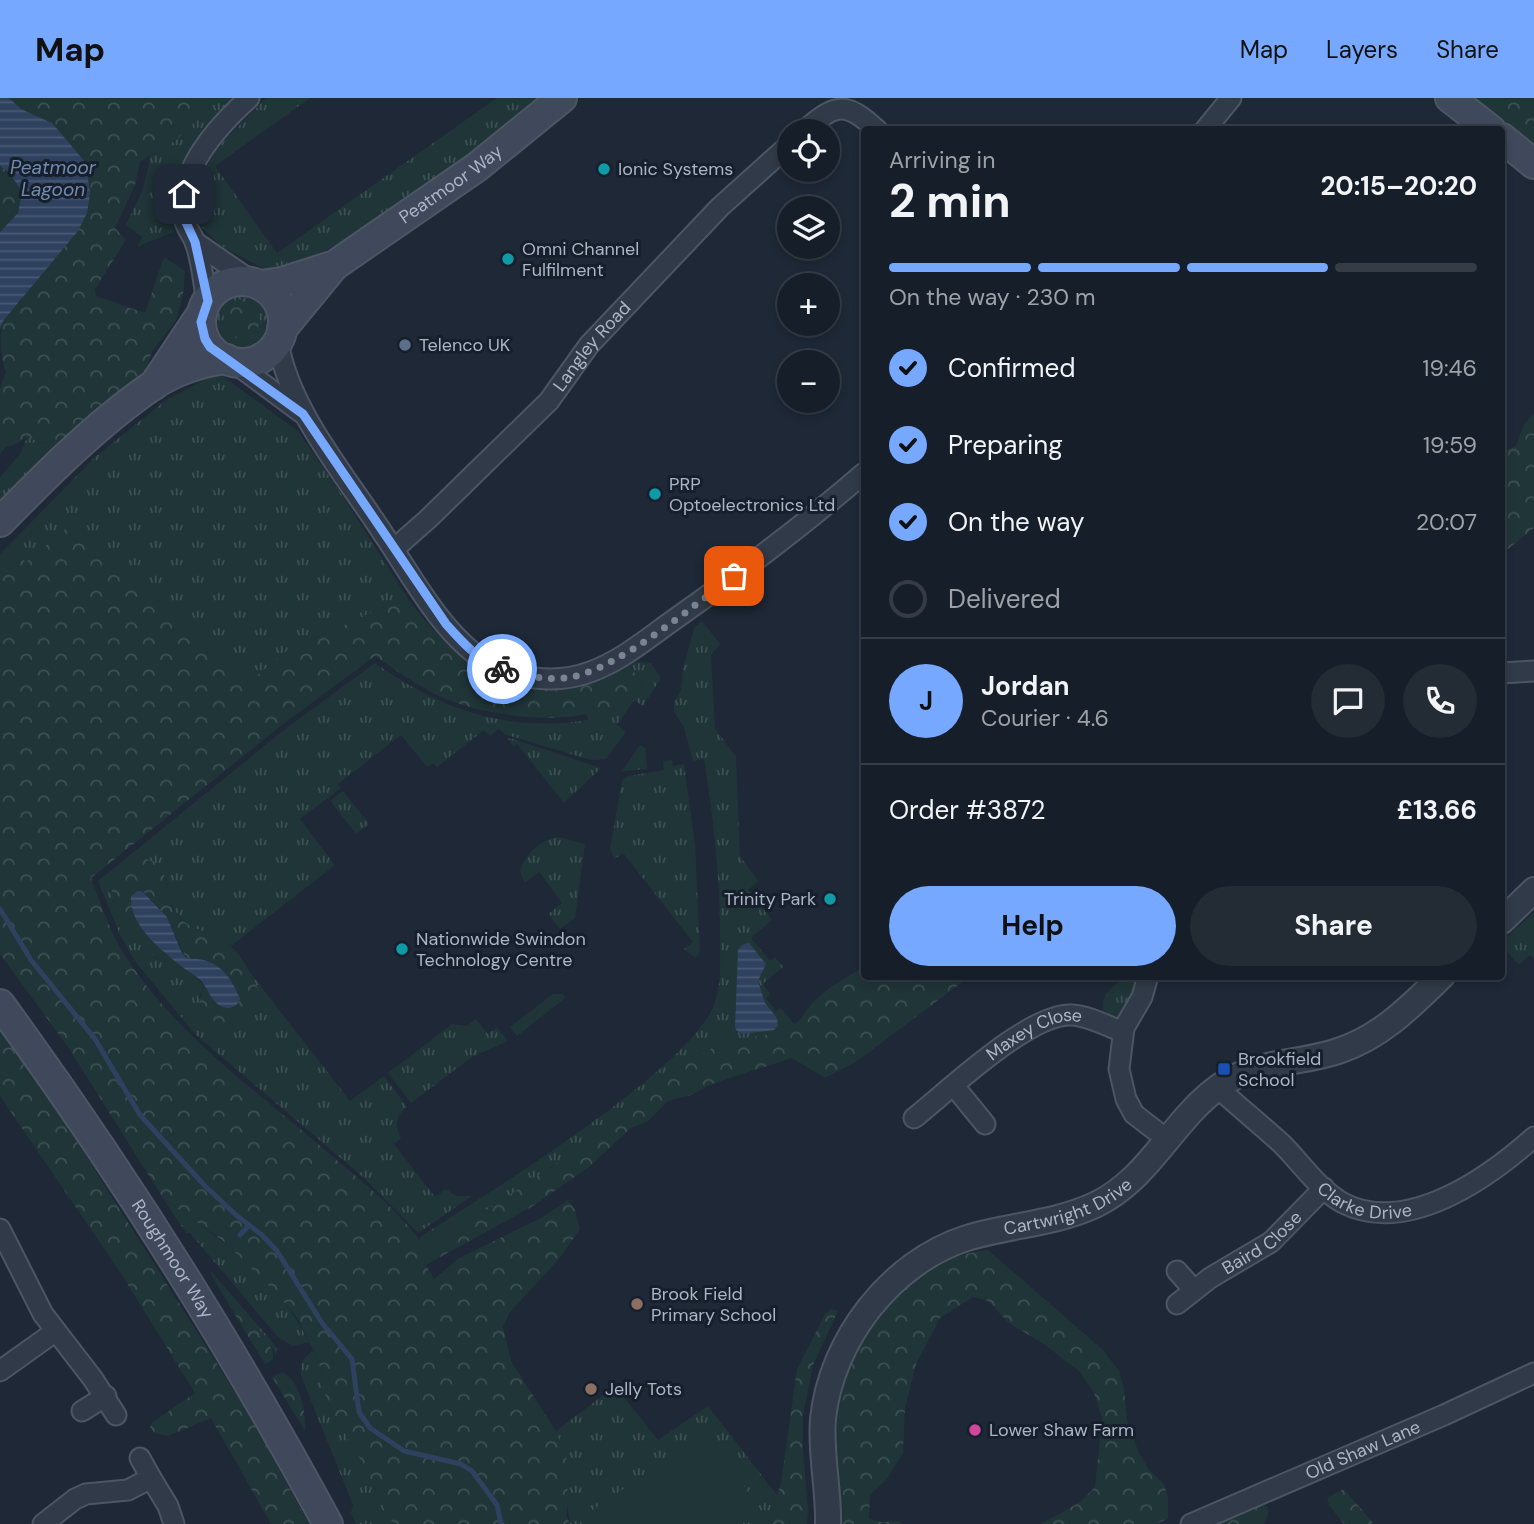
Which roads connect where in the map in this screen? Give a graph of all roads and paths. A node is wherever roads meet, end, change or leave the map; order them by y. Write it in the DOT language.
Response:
graph roads {
  1 [pos="249,98"];
  2 [pos="562,98"];
  3 [pos="1231,98"];
  4 [pos="1450,98"];
  5 [pos="818,119"];
  6 [pos="873,126"];
  7 [pos="1208,126"];
  8 [pos="1486,126"];
  9 [pos="1505,140"];
  10 [pos="777,156"];
  11 [pos="1534,164"];
  12 [pos="195,242"];
  13 [pos="335,265"];
  14 [pos="256,284"];
  15 [pos="205,307"];
  16 [pos="280,335"];
  17 [pos="229,360"];
  18 [pos="154,384"];
  19 [pos="303,414"];
  20 [pos="861,475"];
  21 [pos="0,522"];
  22 [pos="394,549"];
  23 [pos="1534,671"];
  24 [pos="1505,673"];
  25 [pos="1534,890"];
  26 [pos="1505,909"];
  27 [pos="1147,980"];
  28 [pos="1438,980"];
  29 [pos="0,1004"];
  30 [pos="1123,1032"];
  31 [pos="954,1086"];
  32 [pos="1218,1088"];
  33 [pos="914,1118"];
  34 [pos="985,1124"];
  35 [pos="1534,1137"];
  36 [pos="1169,1141"];
  37 [pos="1324,1188"];
  38 [pos="0,1229"];
  39 [pos="1177,1271"];
  40 [pos="1194,1290"];
  41 [pos="1177,1304"];
  42 [pos="56,1331"];
  43 [pos="0,1371"];
  44 [pos="1534,1373"];
  45 [pos="106,1396"];
  46 [pos="82,1411"];
  47 [pos="116,1415"];
  48 [pos="140,1458"];
  49 [pos="151,1478"];
  50 [pos="43,1524"];
  51 [pos="174,1524"];
  52 [pos="328,1524"];
  53 [pos="828,1524"];
  54 [pos="1191,1524"];
  1 -- 12 [label="street"];
  2 -- 13 [label="main road, Peatmoor Way"];
  3 -- 7 [label="street"];
  4 -- 8 [label="main road"];
  5 -- 6 [label="street"];
  9 -- 11 [label="main road"];
  10 -- 22 [label="street, Langley Road"];
  12 -- 14 [label="street"];
  12 -- 15 [label="street"];
  13 -- 14 [label="main road, Peatmoor Way"];
  13 -- 16 [label="main road, Peatmoor Way"];
  14 -- 15 [label="main road"];
  14 -- 16 [label="main road"];
  15 -- 17 [label="main road"];
  15 -- 18 [label="main road"];
  16 -- 17 [label="main road"];
  16 -- 19 [label="street"];
  17 -- 18 [label="main road"];
  17 -- 19 [label="street"];
  18 -- 21 [label="main road"];
  19 -- 22 [label="street"];
  20 -- 22 [label="street"];
  23 -- 24 [label="street"];
  25 -- 26 [label="street"];
  27 -- 30 [label="street"];
  28 -- 32 [label="street, Cartwright Drive"];
  29 -- 52 [label="main road, Roughmoor Way"];
  30 -- 31 [label="street, Maxey Close"];
  30 -- 36 [label="street"];
  31 -- 33 [label="street, Maxey Close"];
  31 -- 34 [label="street"];
  32 -- 36 [label="street, Cartwright Drive"];
  32 -- 37 [label="street, Clarke Drive"];
  35 -- 37 [label="street, Clarke Drive"];
  36 -- 53 [label="street, Cartwright Drive"];
  37 -- 40 [label="street, Baird Close"];
  38 -- 42 [label="street"];
  39 -- 40 [label="street"];
  40 -- 41 [label="street, Baird Close"];
  42 -- 43 [label="street"];
  42 -- 45 [label="street"];
  44 -- 54 [label="street, Old Shaw Lane"];
  45 -- 46 [label="street"];
  45 -- 47 [label="street"];
  48 -- 49 [label="street"];
  49 -- 50 [label="street"];
  49 -- 51 [label="street"];
}
